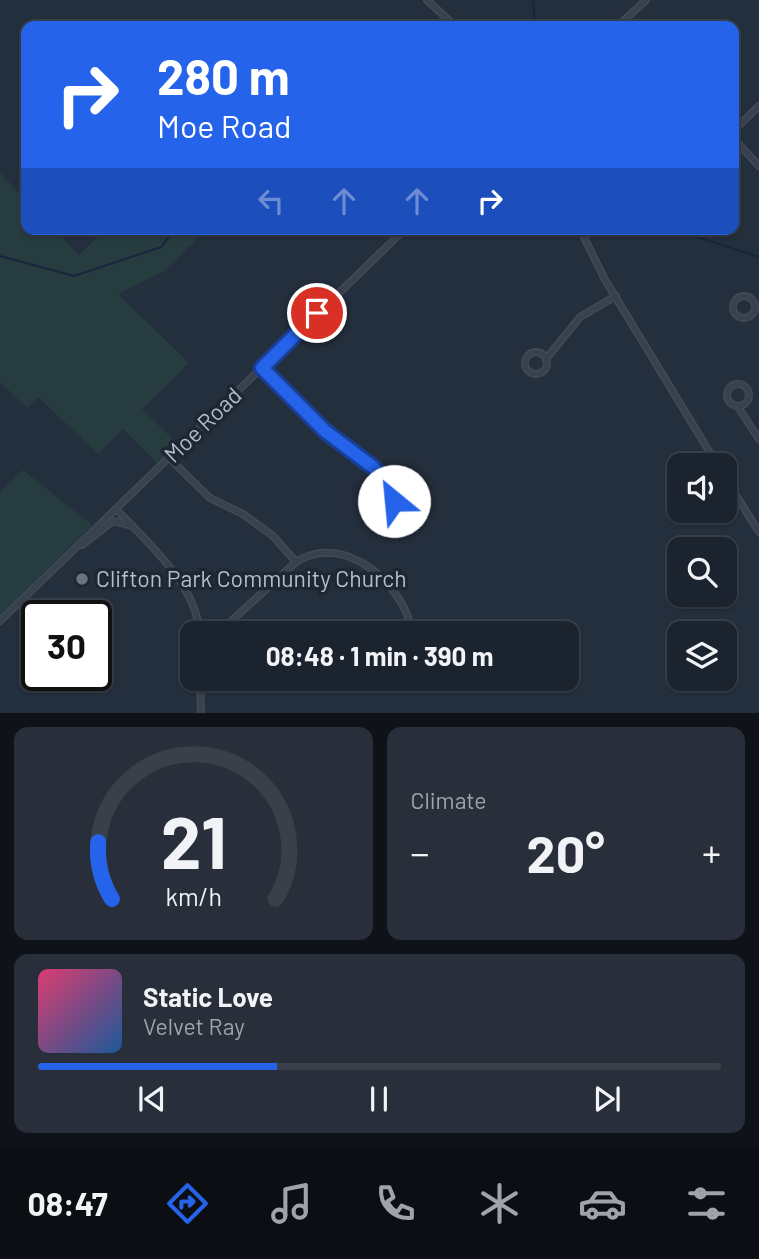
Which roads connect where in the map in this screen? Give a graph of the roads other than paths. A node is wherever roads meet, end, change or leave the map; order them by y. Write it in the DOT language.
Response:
graph roads {
  1 [pos="427,0"];
  2 [pos="633,0"];
  3 [pos="646,0"];
  4 [pos="638,7"];
  5 [pos="449,21"];
  6 [pos="625,21"];
  7 [pos="759,106"];
  8 [pos="739,125"];
  9 [pos="739,144"];
  10 [pos="759,166"];
  11 [pos="399,235"];
  12 [pos="583,235"];
  13 [pos="616,296"];
  14 [pos="757,312"];
  15 [pos="546,359"];
  16 [pos="262,368"];
  17 [pos="737,407"];
  18 [pos="759,439"];
  19 [pos="710,453"];
  20 [pos="169,458"];
  21 [pos="397,496"];
  22 [pos="737,497"];
  23 [pos="116,509"];
  24 [pos="137,531"];
  25 [pos="759,532"];
  26 [pos="76,548"];
  27 [pos="296,562"];
  28 [pos="0,621"];
  29 [pos="197,621"];
  30 [pos="231,621"];
  31 [pos="410,621"];
  32 [pos="200,691"];
  33 [pos="201,713"];
  1 -- 5 [label="street"];
  2 -- 4 [label="street"];
  3 -- 4 [label="street"];
  4 -- 6 [label="street"];
  7 -- 8 [label="street"];
  9 -- 10 [label="street"];
  11 -- 16 [label="street, Moe Road"];
  12 -- 13 [label="street"];
  13 -- 15 [label="street"];
  13 -- 19 [label="street"];
  14 -- 14 [label="street"];
  15 -- 15 [label="street"];
  16 -- 20 [label="street, Moe Road"];
  16 -- 21 [label="street"];
  17 -- 17 [label="street"];
  17 -- 18 [label="street"];
  20 -- 23 [label="street, Moe Road"];
  20 -- 27 [label="street"];
  22 -- 25 [label="street"];
  23 -- 24 [label="street"];
  23 -- 26 [label="street, Moe Road"];
  24 -- 26 [label="street"];
  24 -- 29 [label="street"];
  26 -- 28 [label="street, Moe Road"];
  27 -- 30 [label="street"];
  27 -- 31 [label="street"];
  32 -- 33 [label="street"];
}
